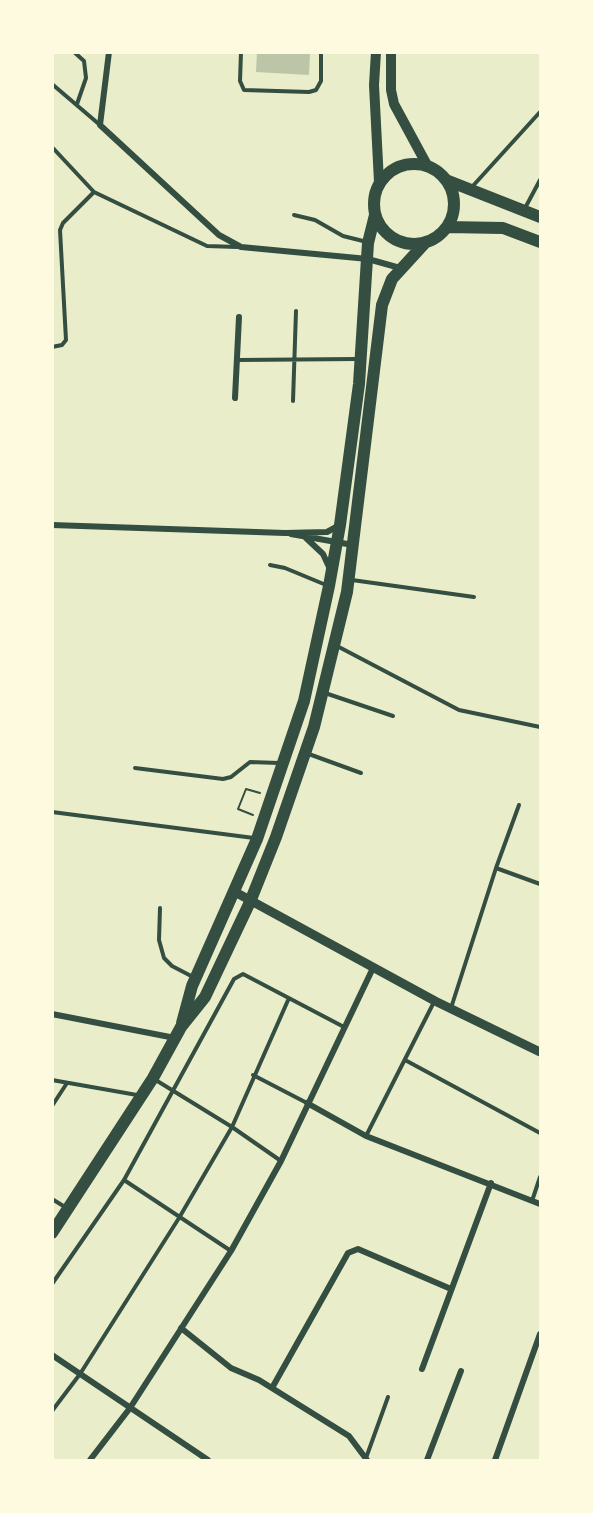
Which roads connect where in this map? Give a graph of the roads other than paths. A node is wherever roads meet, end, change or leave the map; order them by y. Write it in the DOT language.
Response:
graph roads {
  1 [pos="74,52"];
  2 [pos="109,52"];
  3 [pos="241,52"];
  4 [pos="321,52"];
  5 [pos="376,52"];
  6 [pos="391,52"];
  7 [pos="52,84"];
  8 [pos="77,105"];
  9 [pos="540,112"];
  10 [pos="100,125"];
  11 [pos="52,147"];
  12 [pos="427,165"];
  13 [pos="446,180"];
  14 [pos="540,180"];
  15 [pos="379,182"];
  16 [pos="470,189"];
  17 [pos="94,192"];
  18 [pos="523,210"];
  19 [pos="294,215"];
  20 [pos="375,215"];
  21 [pos="540,217"];
  22 [pos="447,227"];
  23 [pos="540,242"];
  24 [pos="368,243"];
  25 [pos="425,243"];
  26 [pos="241,247"];
  27 [pos="368,259"];
  28 [pos="400,268"];
  29 [pos="296,311"];
  30 [pos="239,317"];
  31 [pos="52,346"];
  32 [pos="361,359"];
  33 [pos="237,360"];
  34 [pos="295,360"];
  35 [pos="235,398"];
  36 [pos="293,400"];
  37 [pos="52,525"];
  38 [pos="340,525"];
  39 [pos="285,532"];
  40 [pos="306,537"];
  41 [pos="337,543"];
  42 [pos="353,545"];
  43 [pos="270,565"];
  44 [pos="348,580"];
  45 [pos="331,581"];
  46 [pos="474,597"];
  47 [pos="334,644"];
  48 [pos="323,693"];
  49 [pos="393,716"];
  50 [pos="540,727"];
  51 [pos="306,753"];
  52 [pos="283,763"];
  53 [pos="135,768"];
  54 [pos="361,773"];
  55 [pos="519,804"];
  56 [pos="52,812"];
  57 [pos="257,839"];
  58 [pos="496,868"];
  59 [pos="540,884"];
  60 [pos="235,892"];
  61 [pos="250,902"];
  62 [pos="160,908"];
  63 [pos="373,968"];
  64 [pos="195,978"];
  65 [pos="289,998"];
  66 [pos="435,1001"];
  67 [pos="450,1008"];
  68 [pos="52,1014"];
  69 [pos="344,1027"];
  70 [pos="178,1033"];
  71 [pos="540,1052"];
  72 [pos="405,1060"];
  73 [pos="253,1075"];
  74 [pos="153,1078"];
  75 [pos="52,1080"];
  76 [pos="67,1083"];
  77 [pos="173,1091"];
  78 [pos="142,1096"];
  79 [pos="307,1103"];
  80 [pos="52,1106"];
  81 [pos="232,1127"];
  82 [pos="540,1133"];
  83 [pos="366,1136"];
  84 [pos="281,1161"];
  85 [pos="540,1177"];
  86 [pos="124,1180"];
  87 [pos="491,1183"];
  88 [pos="52,1199"];
  89 [pos="532,1201"];
  90 [pos="540,1204"];
  91 [pos="68,1209"];
  92 [pos="179,1218"];
  93 [pos="52,1233"];
  94 [pos="231,1251"];
  95 [pos="52,1284"];
  96 [pos="451,1289"];
  97 [pos="181,1328"];
  98 [pos="540,1334"];
  99 [pos="52,1355"];
  100 [pos="422,1369"];
  101 [pos="461,1371"];
  102 [pos="80,1374"];
  103 [pos="272,1388"];
  104 [pos="388,1397"];
  105 [pos="130,1408"];
  106 [pos="52,1411"];
  107 [pos="366,1460"];
  108 [pos="90,1461"];
  109 [pos="208,1461"];
  110 [pos="427,1461"];
  111 [pos="495,1461"];
  1 -- 8 [label="lane"];
  2 -- 10 [label="street"];
  3 -- 4 [label="lane"];
  5 -- 15 [label="main road"];
  6 -- 12 [label="main road"];
  7 -- 8 [label="lane"];
  8 -- 10 [label="lane"];
  9 -- 16 [label="lane"];
  10 -- 26 [label="street"];
  11 -- 17 [label="lane"];
  12 -- 13 [label="highway"];
  12 -- 15 [label="highway"];
  13 -- 16 [label="highway"];
  13 -- 22 [label="highway"];
  14 -- 18 [label="lane"];
  15 -- 20 [label="highway"];
  16 -- 18 [label="highway"];
  17 -- 26 [label="lane"];
  17 -- 31 [label="lane"];
  18 -- 21 [label="highway"];
  19 -- 24 [label="lane"];
  20 -- 24 [label="highway"];
  20 -- 25 [label="highway"];
  22 -- 23 [label="highway"];
  22 -- 25 [label="highway"];
  24 -- 27 [label="highway"];
  25 -- 28 [label="highway"];
  26 -- 27 [label="street"];
  27 -- 28 [label="street"];
  27 -- 32 [label="highway"];
  28 -- 42 [label="highway"];
  29 -- 34 [label="lane"];
  30 -- 33 [label="street"];
  32 -- 34 [label="lane"];
  32 -- 38 [label="highway"];
  33 -- 34 [label="lane"];
  33 -- 35 [label="street"];
  34 -- 36 [label="lane"];
  37 -- 39 [label="street"];
  38 -- 39 [label="street"];
  38 -- 41 [label="highway"];
  39 -- 40 [label="street"];
  40 -- 41 [label="street"];
  40 -- 45 [label="street"];
  41 -- 42 [label="street"];
  41 -- 45 [label="highway"];
  42 -- 44 [label="highway"];
  43 -- 45 [label="lane"];
  44 -- 46 [label="lane"];
  44 -- 47 [label="highway"];
  45 -- 52 [label="highway"];
  47 -- 48 [label="highway"];
  47 -- 50 [label="lane"];
  48 -- 49 [label="lane"];
  48 -- 51 [label="highway"];
  51 -- 54 [label="lane"];
  51 -- 61 [label="highway"];
  52 -- 53 [label="lane"];
  52 -- 57 [label="highway"];
  55 -- 58 [label="lane"];
  56 -- 57 [label="lane"];
  57 -- 60 [label="highway"];
  58 -- 59 [label="lane"];
  58 -- 67 [label="lane"];
  60 -- 61 [label="street"];
  60 -- 64 [label="highway"];
  61 -- 63 [label="street"];
  61 -- 70 [label="highway"];
  62 -- 64 [label="lane"];
  63 -- 66 [label="street"];
  63 -- 69 [label="street"];
  64 -- 70 [label="highway"];
  65 -- 69 [label="lane"];
  65 -- 73 [label="lane"];
  65 -- 77 [label="lane"];
  66 -- 67 [label="street"];
  66 -- 72 [label="lane"];
  67 -- 71 [label="street"];
  68 -- 70 [label="street"];
  69 -- 79 [label="street"];
  70 -- 74 [label="highway"];
  72 -- 82 [label="lane"];
  72 -- 83 [label="lane"];
  73 -- 79 [label="lane"];
  73 -- 81 [label="lane"];
  74 -- 77 [label="lane"];
  74 -- 78 [label="highway"];
  75 -- 76 [label="lane"];
  76 -- 78 [label="lane"];
  76 -- 80 [label="lane"];
  77 -- 81 [label="lane"];
  77 -- 86 [label="lane"];
  78 -- 91 [label="highway"];
  79 -- 83 [label="street"];
  79 -- 84 [label="street"];
  81 -- 84 [label="lane"];
  81 -- 92 [label="lane"];
  83 -- 87 [label="street"];
  84 -- 94 [label="street"];
  85 -- 89 [label="lane"];
  86 -- 92 [label="lane"];
  86 -- 95 [label="lane"];
  87 -- 89 [label="street"];
  87 -- 96 [label="street"];
  88 -- 91 [label="lane"];
  89 -- 90 [label="street"];
  91 -- 93 [label="highway"];
  92 -- 94 [label="lane"];
  92 -- 102 [label="lane"];
  94 -- 97 [label="street"];
  96 -- 100 [label="street"];
  96 -- 103 [label="street"];
  97 -- 103 [label="street"];
  97 -- 105 [label="street"];
  98 -- 111 [label="street"];
  99 -- 102 [label="street"];
  101 -- 110 [label="street"];
  102 -- 105 [label="street"];
  102 -- 106 [label="lane"];
  103 -- 107 [label="street"];
  104 -- 107 [label="lane"];
  105 -- 108 [label="street"];
  105 -- 109 [label="street"];
}
